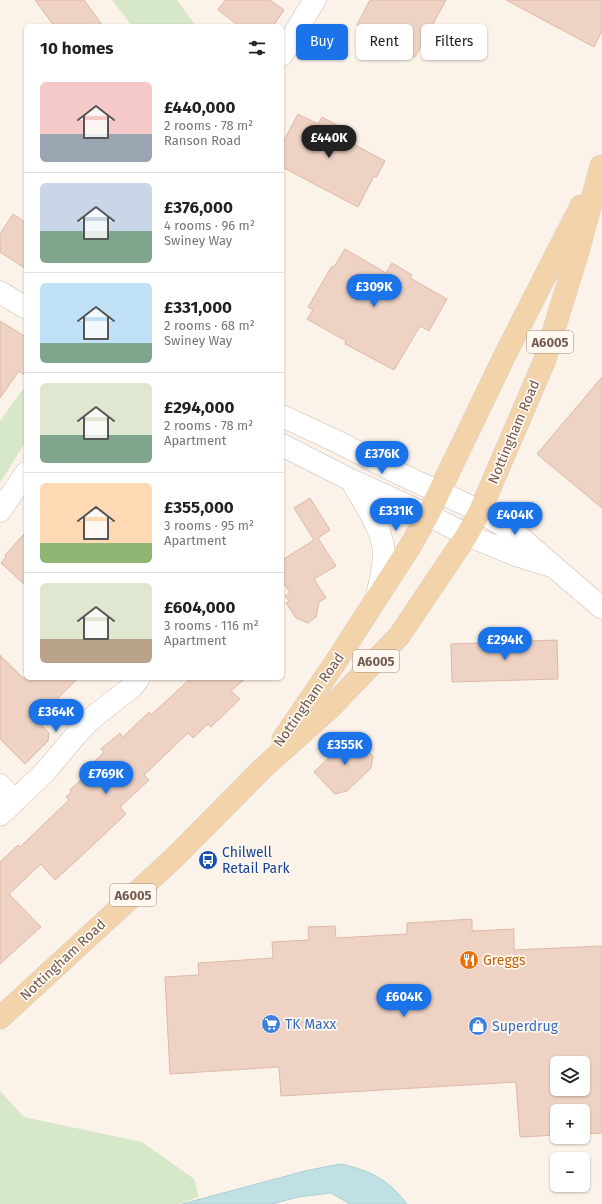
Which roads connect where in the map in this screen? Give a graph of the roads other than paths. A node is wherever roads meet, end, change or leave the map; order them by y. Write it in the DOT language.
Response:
graph roads {
  1 [pos="315,0"];
  2 [pos="284,52"];
  3 [pos="602,165"];
  4 [pos="0,292"];
  5 [pos="24,307"];
  6 [pos="284,417"];
  7 [pos="284,446"];
  8 [pos="24,476"];
  9 [pos="350,480"];
  10 [pos="438,492"];
  11 [pos="0,511"];
  12 [pos="480,511"];
  13 [pos="428,514"];
  14 [pos="467,535"];
  15 [pos="553,566"];
  16 [pos="377,596"];
  17 [pos="602,608"];
  18 [pos="138,680"];
  19 [pos="262,768"];
  20 [pos="0,785"];
  21 [pos="8,808"];
  22 [pos="0,1018"];
  1 -- 2 [label="street"];
  3 -- 10 [label="main road, Nottingham Road / A6005"];
  3 -- 12 [label="main road, Nottingham Road / A6005"];
  4 -- 5 [label="street"];
  6 -- 10 [label="street"];
  7 -- 9 [label="street"];
  8 -- 11 [label="street"];
  9 -- 13 [label="street"];
  9 -- 16 [label="street"];
  10 -- 12 [label="street"];
  10 -- 13 [label="main road, Nottingham Road / A6005"];
  12 -- 14 [label="main road, Nottingham Road / A6005"];
  12 -- 15 [label="street"];
  13 -- 14 [label="street"];
  13 -- 16 [label="main road, Nottingham Road / A6005"];
  14 -- 15 [label="street"];
  14 -- 19 [label="main road, Nottingham Road / A6005"];
  15 -- 17 [label="street"];
  16 -- 19 [label="main road, Nottingham Road / A6005"];
  18 -- 21 [label="street"];
  19 -- 22 [label="main road, Nottingham Road / A6005"];
  20 -- 21 [label="street"];
}
